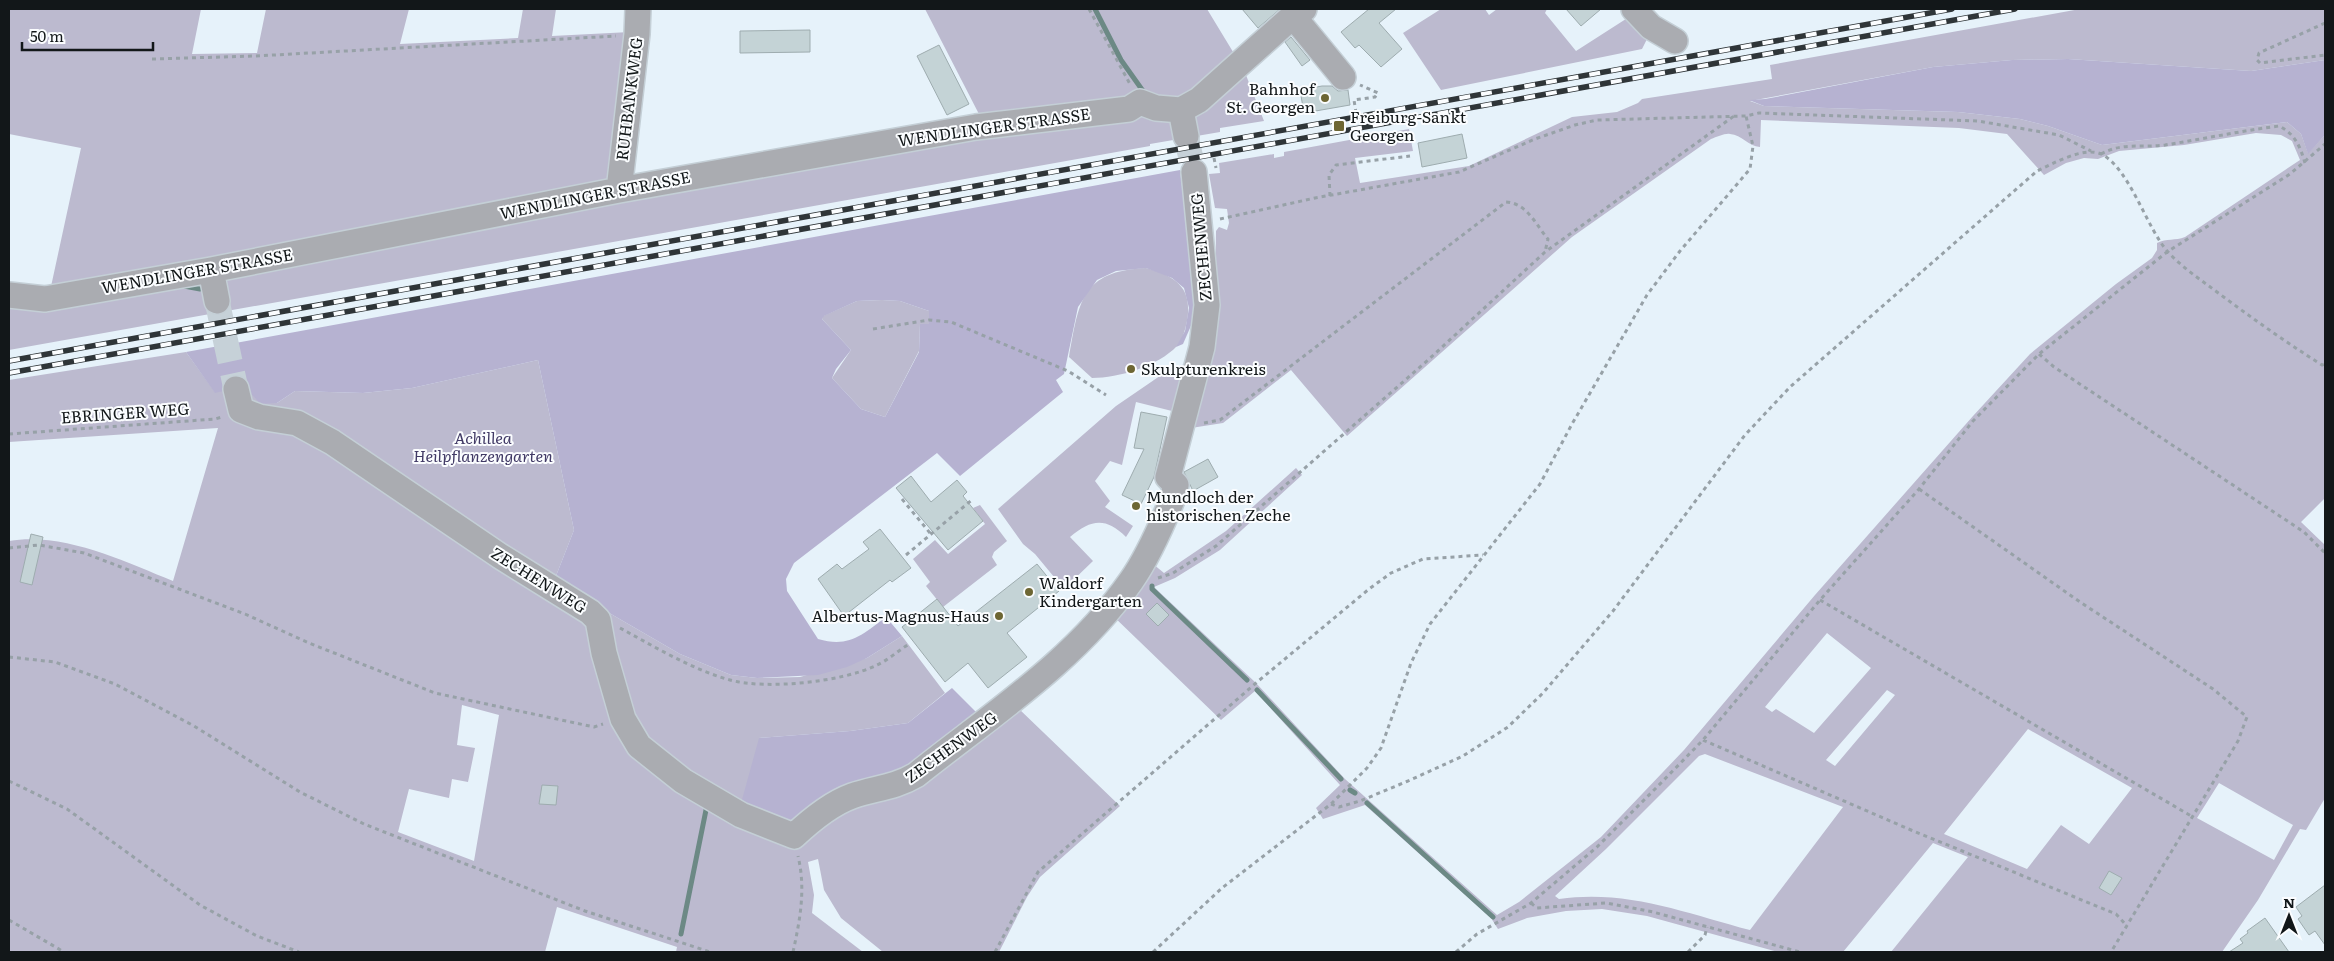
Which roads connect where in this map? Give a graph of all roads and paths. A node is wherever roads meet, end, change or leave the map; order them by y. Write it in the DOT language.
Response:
graph roads {
  1 [pos="638,9"];
  2 [pos="1089,9"];
  3 [pos="1634,9"];
  4 [pos="1299,12"];
  5 [pos="2325,23"];
  6 [pos="637,34"];
  7 [pos="1675,41"];
  8 [pos="2325,55"];
  9 [pos="152,59"];
  10 [pos="1343,77"];
  11 [pos="1378,93"];
  12 [pos="1140,102"];
  13 [pos="1181,110"];
  14 [pos="1356,113"];
  15 [pos="1734,116"];
  16 [pos="1746,116"];
  17 [pos="1186,136"];
  18 [pos="2325,144"];
  19 [pos="2092,151"];
  20 [pos="2101,154"];
  21 [pos="1410,156"];
  22 [pos="2305,163"];
  23 [pos="1194,172"];
  24 [pos="619,190"];
  25 [pos="1330,196"];
  26 [pos="1213,220"];
  27 [pos="1545,252"];
  28 [pos="2167,252"];
  29 [pos="211,270"];
  30 [pos="9,295"];
  31 [pos="217,301"];
  32 [pos="873,329"];
  33 [pos="2040,354"];
  34 [pos="2325,364"];
  35 [pos="1106,395"];
  36 [pos="239,399"];
  37 [pos="1181,426"];
  38 [pos="9,434"];
  39 [pos="1919,489"];
  40 [pos="902,499"];
  41 [pos="973,499"];
  42 [pos="930,533"];
  43 [pos="9,548"];
  44 [pos="2325,553"];
  45 [pos="1484,554"];
  46 [pos="906,555"];
  47 [pos="1132,579"];
  48 [pos="1820,600"];
  49 [pos="598,620"];
  50 [pos="908,644"];
  51 [pos="9,657"];
  52 [pos="609,723"];
  53 [pos="1703,740"];
  54 [pos="9,781"];
  55 [pos="1331,804"];
  56 [pos="2193,817"];
  57 [pos="794,836"];
  58 [pos="1531,903"];
  59 [pos="9,920"];
  60 [pos="2128,926"];
  61 [pos="1707,927"];
  62 [pos="64,952"];
  63 [pos="299,952"];
  64 [pos="710,952"];
  65 [pos="794,952"];
  66 [pos="995,952"];
  67 [pos="1153,952"];
  68 [pos="1456,952"];
  69 [pos="1688,952"];
  70 [pos="1800,952"];
  71 [pos="2111,952"];
  1 -- 6 [label="street, RUHBANKWEG"];
  2 -- 12 [label="path"];
  3 -- 7 [label="street"];
  4 -- 10 [label="street"];
  4 -- 13 [label="street"];
  5 -- 8 [label="path"];
  6 -- 9 [label="path"];
  6 -- 24 [label="street, RUHBANKWEG"];
  11 -- 14 [label="path"];
  12 -- 13 [label="street"];
  12 -- 24 [label="street, WENDLINGER STRASSE"];
  13 -- 17 [label="street"];
  15 -- 16 [label="path"];
  15 -- 25 [label="path"];
  15 -- 27 [label="path"];
  16 -- 19 [label="path"];
  16 -- 45 [label="path"];
  18 -- 22 [label="path"];
  19 -- 20 [label="path"];
  19 -- 55 [label="path"];
  20 -- 22 [label="path"];
  20 -- 28 [label="path"];
  21 -- 25 [label="path"];
  22 -- 28 [label="path"];
  23 -- 37 [label="street, ZECHENWEG"];
  24 -- 29 [label="street, WENDLINGER STRASSE"];
  25 -- 26 [label="path"];
  27 -- 37 [label="path"];
  27 -- 47 [label="path"];
  28 -- 33 [label="path"];
  28 -- 34 [label="path"];
  29 -- 30 [label="street, WENDLINGER STRASSE"];
  29 -- 31 [label="street"];
  32 -- 35 [label="path"];
  33 -- 39 [label="path"];
  33 -- 44 [label="path"];
  36 -- 38 [label="path, EBRINGER WEG"];
  36 -- 49 [label="street, ZECHENWEG"];
  37 -- 47 [label="street, ZECHENWEG"];
  39 -- 48 [label="path"];
  39 -- 56 [label="path"];
  40 -- 42 [label="path"];
  41 -- 42 [label="path"];
  42 -- 46 [label="path"];
  43 -- 52 [label="path"];
  45 -- 55 [label="path"];
  45 -- 66 [label="path"];
  47 -- 57 [label="street, ZECHENWEG"];
  48 -- 53 [label="path"];
  48 -- 56 [label="path"];
  49 -- 50 [label="path"];
  49 -- 57 [label="street, ZECHENWEG"];
  51 -- 64 [label="path"];
  53 -- 58 [label="path"];
  53 -- 60 [label="path"];
  54 -- 63 [label="path"];
  55 -- 67 [label="path"];
  56 -- 60 [label="path"];
  57 -- 65 [label="path"];
  58 -- 61 [label="path"];
  58 -- 68 [label="path"];
  59 -- 62 [label="path"];
  60 -- 71 [label="path"];
  61 -- 69 [label="path"];
  61 -- 70 [label="path"];
}
